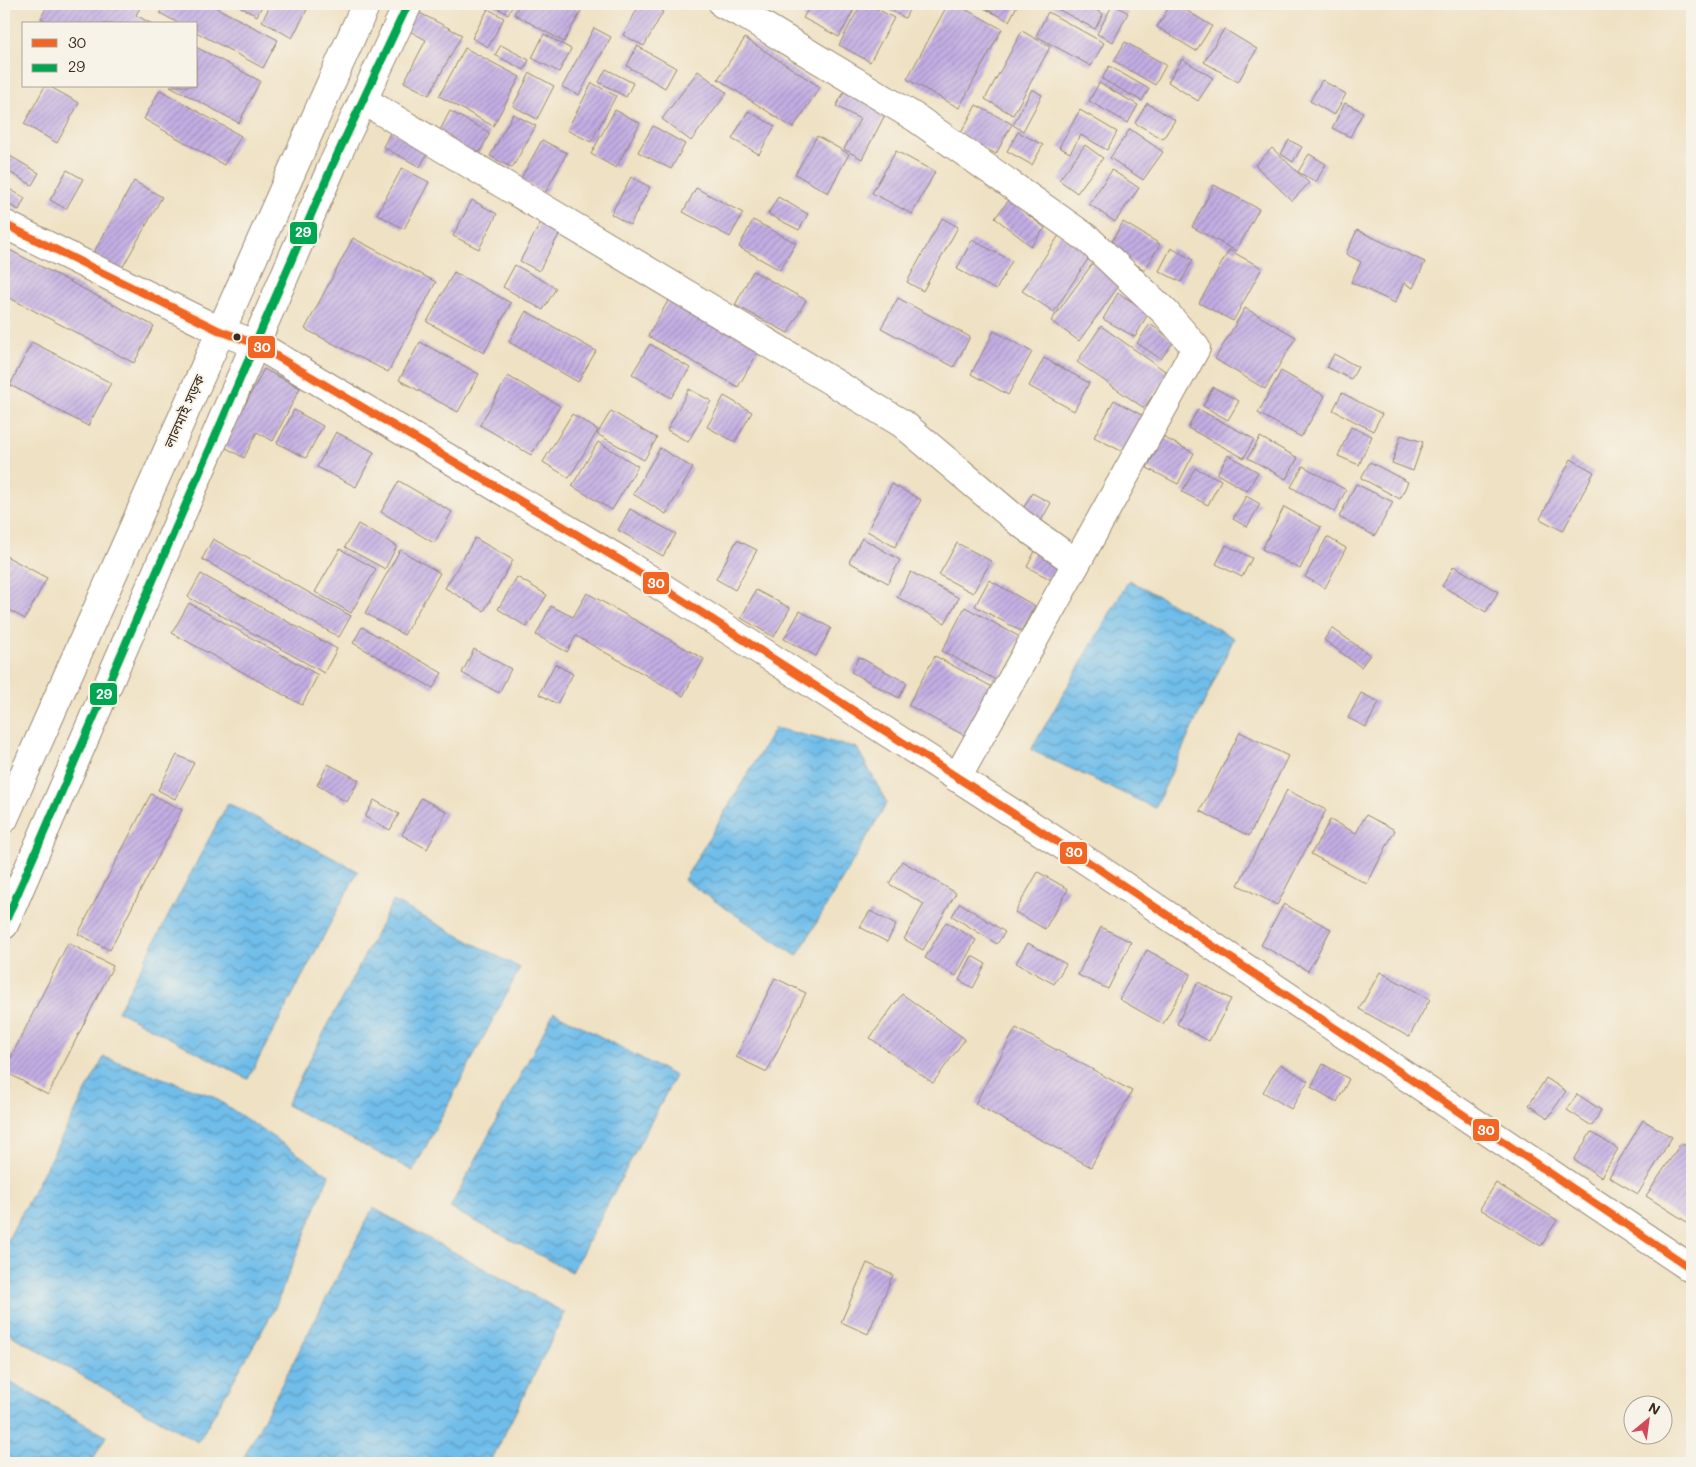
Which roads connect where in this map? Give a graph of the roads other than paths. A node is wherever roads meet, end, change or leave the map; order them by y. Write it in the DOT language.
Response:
graph roads {
  1 [pos="366,4"];
  2 [pos="408,4"];
  3 [pos="723,4"];
  4 [pos="363,100"];
  5 [pos="4,224"];
  6 [pos="220,331"];
  7 [pos="256,344"];
  8 [pos="1076,563"];
  9 [pos="957,778"];
  10 [pos="4,819"];
  11 [pos="4,925"];
  12 [pos="1692,1269"];
  1 -- 6 [label="main road, লালমাই সড়ক"];
  2 -- 4 [label="main road"];
  3 -- 8 [label="main road"];
  4 -- 7 [label="main road"];
  4 -- 8 [label="main road"];
  5 -- 6 [label="main road"];
  6 -- 7 [label="main road"];
  6 -- 10 [label="main road, লালমাই সড়ক"];
  7 -- 9 [label="main road"];
  7 -- 11 [label="main road"];
  8 -- 9 [label="main road"];
  9 -- 12 [label="main road"];
}
